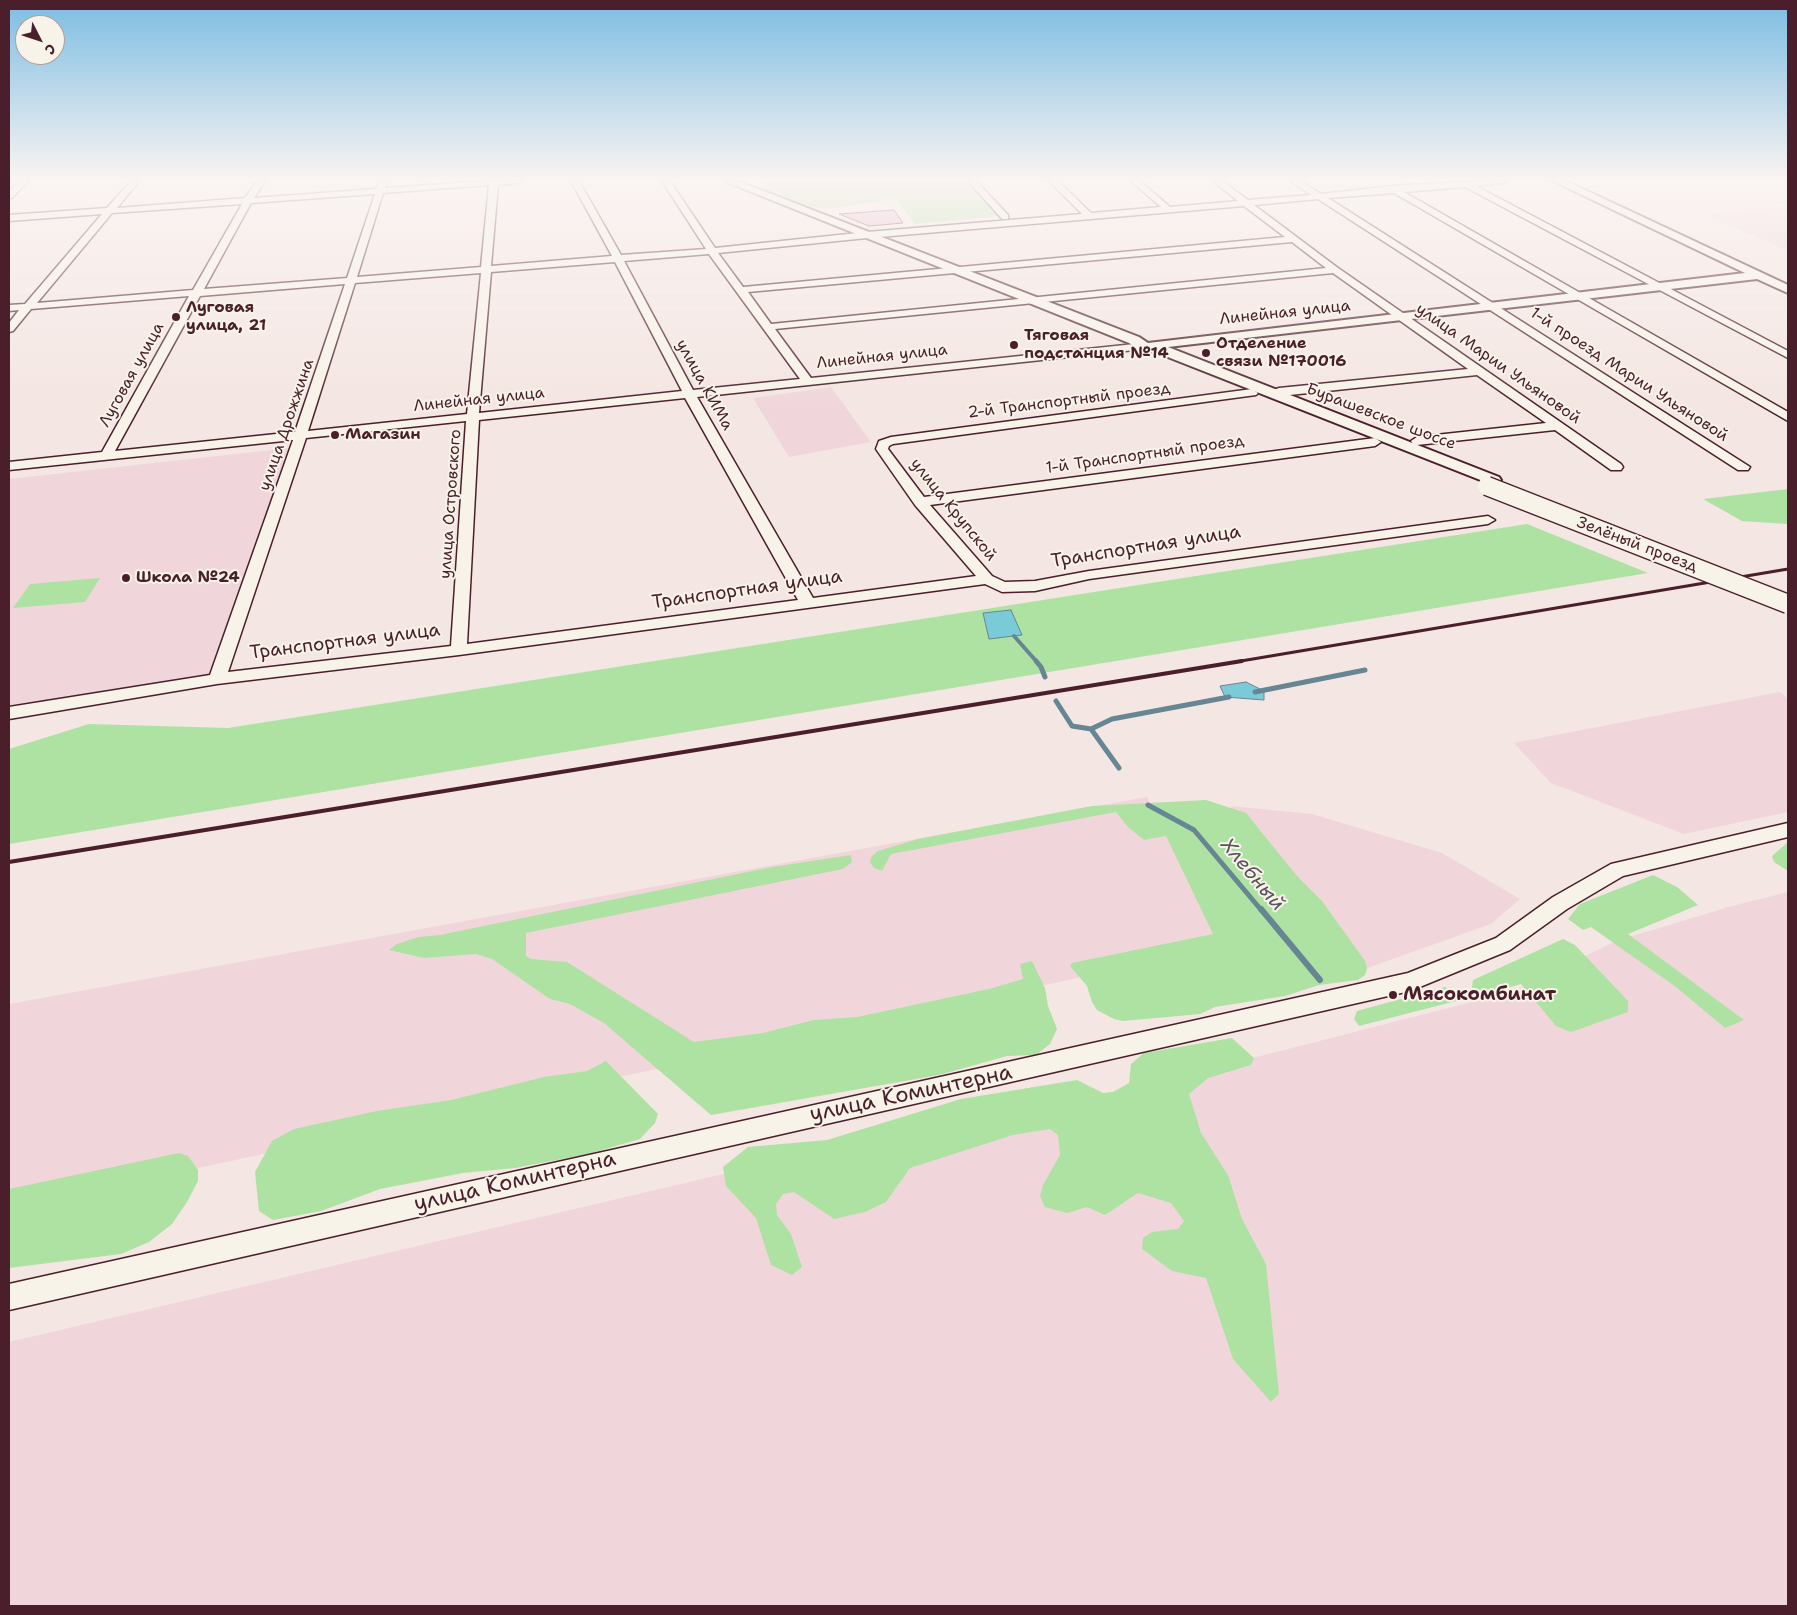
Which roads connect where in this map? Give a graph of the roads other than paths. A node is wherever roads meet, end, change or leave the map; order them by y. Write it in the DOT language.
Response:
graph roads {
  1 [pos="71,256"];
  2 [pos="217,256"];
  3 [pos="360,256"];
  4 [pos="488,256"];
  5 [pos="637,256"];
  6 [pos="717,256"];
  7 [pos="920,256"];
  8 [pos="1103,256"];
  9 [pos="1316,256"];
  10 [pos="1413,256"];
  11 [pos="1509,256"];
  12 [pos="1603,256"];
  13 [pos="1718,256"];
  14 [pos="618,258"];
  15 [pos="487,268"];
  16 [pos="954,270"];
  17 [pos="1335,270"];
  18 [pos="1758,275"];
  19 [pos="353,279"];
  20 [pos="1660,287"];
  21 [pos="1788,289"];
  22 [pos="742,290"];
  23 [pos="197,292"];
  24 [pos="1577,296"];
  25 [pos="1035,302"];
  26 [pos="1491,306"];
  27 [pos="27,307"];
  28 [pos="9,308"];
  29 [pos="1401,316"];
  30 [pos="768,327"];
  31 [pos="9,329"];
  32 [pos="1144,346"];
  33 [pos="1788,355"];
  34 [pos="1480,370"];
  35 [pos="808,382"];
  36 [pos="1252,392"];
  37 [pos="689,394"];
  38 [pos="1275,394"];
  39 [pos="474,417"];
  40 [pos="1788,417"];
  41 [pos="1557,426"];
  42 [pos="300,435"];
  43 [pos="891,441"];
  44 [pos="1417,441"];
  45 [pos="1375,442"];
  46 [pos="106,456"];
  47 [pos="9,466"];
  48 [pos="1616,467"];
  49 [pos="1743,467"];
  50 [pos="1490,483"];
  51 [pos="920,502"];
  52 [pos="1488,520"];
  53 [pos="987,579"];
  54 [pos="1788,594"];
  55 [pos="808,603"];
  56 [pos="1788,604"];
  57 [pos="459,650"];
  58 [pos="217,679"];
  59 [pos="9,713"];
  60 [pos="1788,830"];
  61 [pos="9,1297"];
  1 -- 27 [label="street"];
  2 -- 23 [label="street, Луговая улица"];
  3 -- 19 [label="street, улица Дрожжина"];
  4 -- 15 [label="street, улица Островского"];
  5 -- 14 [label="street"];
  6 -- 22 [label="street"];
  7 -- 16 [label="main road, Бурашевское шоссе"];
  8 -- 16 [label="street"];
  9 -- 17 [label="street, улица Марии Ульяновой"];
  10 -- 26 [label="street, 1-й проезд Марии Ульяновой"];
  11 -- 24 [label="street"];
  12 -- 20 [label="street"];
  13 -- 18 [label="main road"];
  14 -- 15 [label="street"];
  14 -- 37 [label="street, улица КИМа"];
  15 -- 19 [label="street"];
  15 -- 39 [label="street, улица Островского"];
  16 -- 22 [label="street"];
  16 -- 25 [label="main road, Бурашевское шоссе"];
  17 -- 25 [label="street"];
  17 -- 29 [label="street, улица Марии Ульяновой"];
  18 -- 20 [label="main road, Линейная улица"];
  18 -- 21 [label="main road"];
  19 -- 23 [label="street"];
  19 -- 42 [label="street, улица Дрожжина"];
  20 -- 24 [label="main road, Линейная улица"];
  20 -- 33 [label="street"];
  22 -- 30 [label="street"];
  23 -- 27 [label="street"];
  23 -- 46 [label="street, Луговая улица"];
  24 -- 26 [label="main road, Линейная улица"];
  24 -- 40 [label="street"];
  25 -- 30 [label="street"];
  25 -- 32 [label="main road, Бурашевское шоссе"];
  26 -- 29 [label="main road, Линейная улица"];
  26 -- 49 [label="street, 1-й проезд Марии Ульяновой"];
  27 -- 28 [label="street"];
  27 -- 31 [label="street"];
  29 -- 32 [label="main road, Линейная улица"];
  29 -- 34 [label="street, улица Марии Ульяновой"];
  30 -- 35 [label="street"];
  32 -- 35 [label="street, Линейная улица"];
  32 -- 36 [label="main road, Бурашевское шоссе"];
  32 -- 38 [label="main road, Бурашевское шоссе"];
  34 -- 38 [label="street"];
  34 -- 41 [label="street, улица Марии Ульяновой"];
  35 -- 37 [label="street, Линейная улица"];
  36 -- 43 [label="street, 2-й Транспортный проезд"];
  36 -- 45 [label="main road, Бурашевское шоссе"];
  37 -- 39 [label="street, Линейная улица"];
  37 -- 55 [label="street, улица КИМа"];
  38 -- 50 [label="main road, Бурашевское шоссе"];
  39 -- 42 [label="street, Линейная улица"];
  39 -- 57 [label="street, улица Островского"];
  41 -- 44 [label="street"];
  41 -- 48 [label="street, улица Марии Ульяновой"];
  42 -- 46 [label="street, Линейная улица"];
  42 -- 58 [label="street, улица Дрожжина"];
  43 -- 51 [label="street, улица Крупской"];
  45 -- 50 [label="main road, Бурашевское шоссе"];
  45 -- 51 [label="street, 1-й Транспортный проезд"];
  46 -- 47 [label="street, Линейная улица"];
  50 -- 54 [label="main road, Зелёный проезд"];
  50 -- 56 [label="main road, Зелёный проезд, bridge"];
  51 -- 53 [label="street, улица Крупской"];
  52 -- 53 [label="street, Транспортная улица"];
  53 -- 55 [label="street, Транспортная улица"];
  55 -- 57 [label="street, Транспортная улица"];
  57 -- 58 [label="street, Транспортная улица"];
  58 -- 59 [label="street, Транспортная улица"];
  60 -- 61 [label="street, улица Коминтерна"];
}
